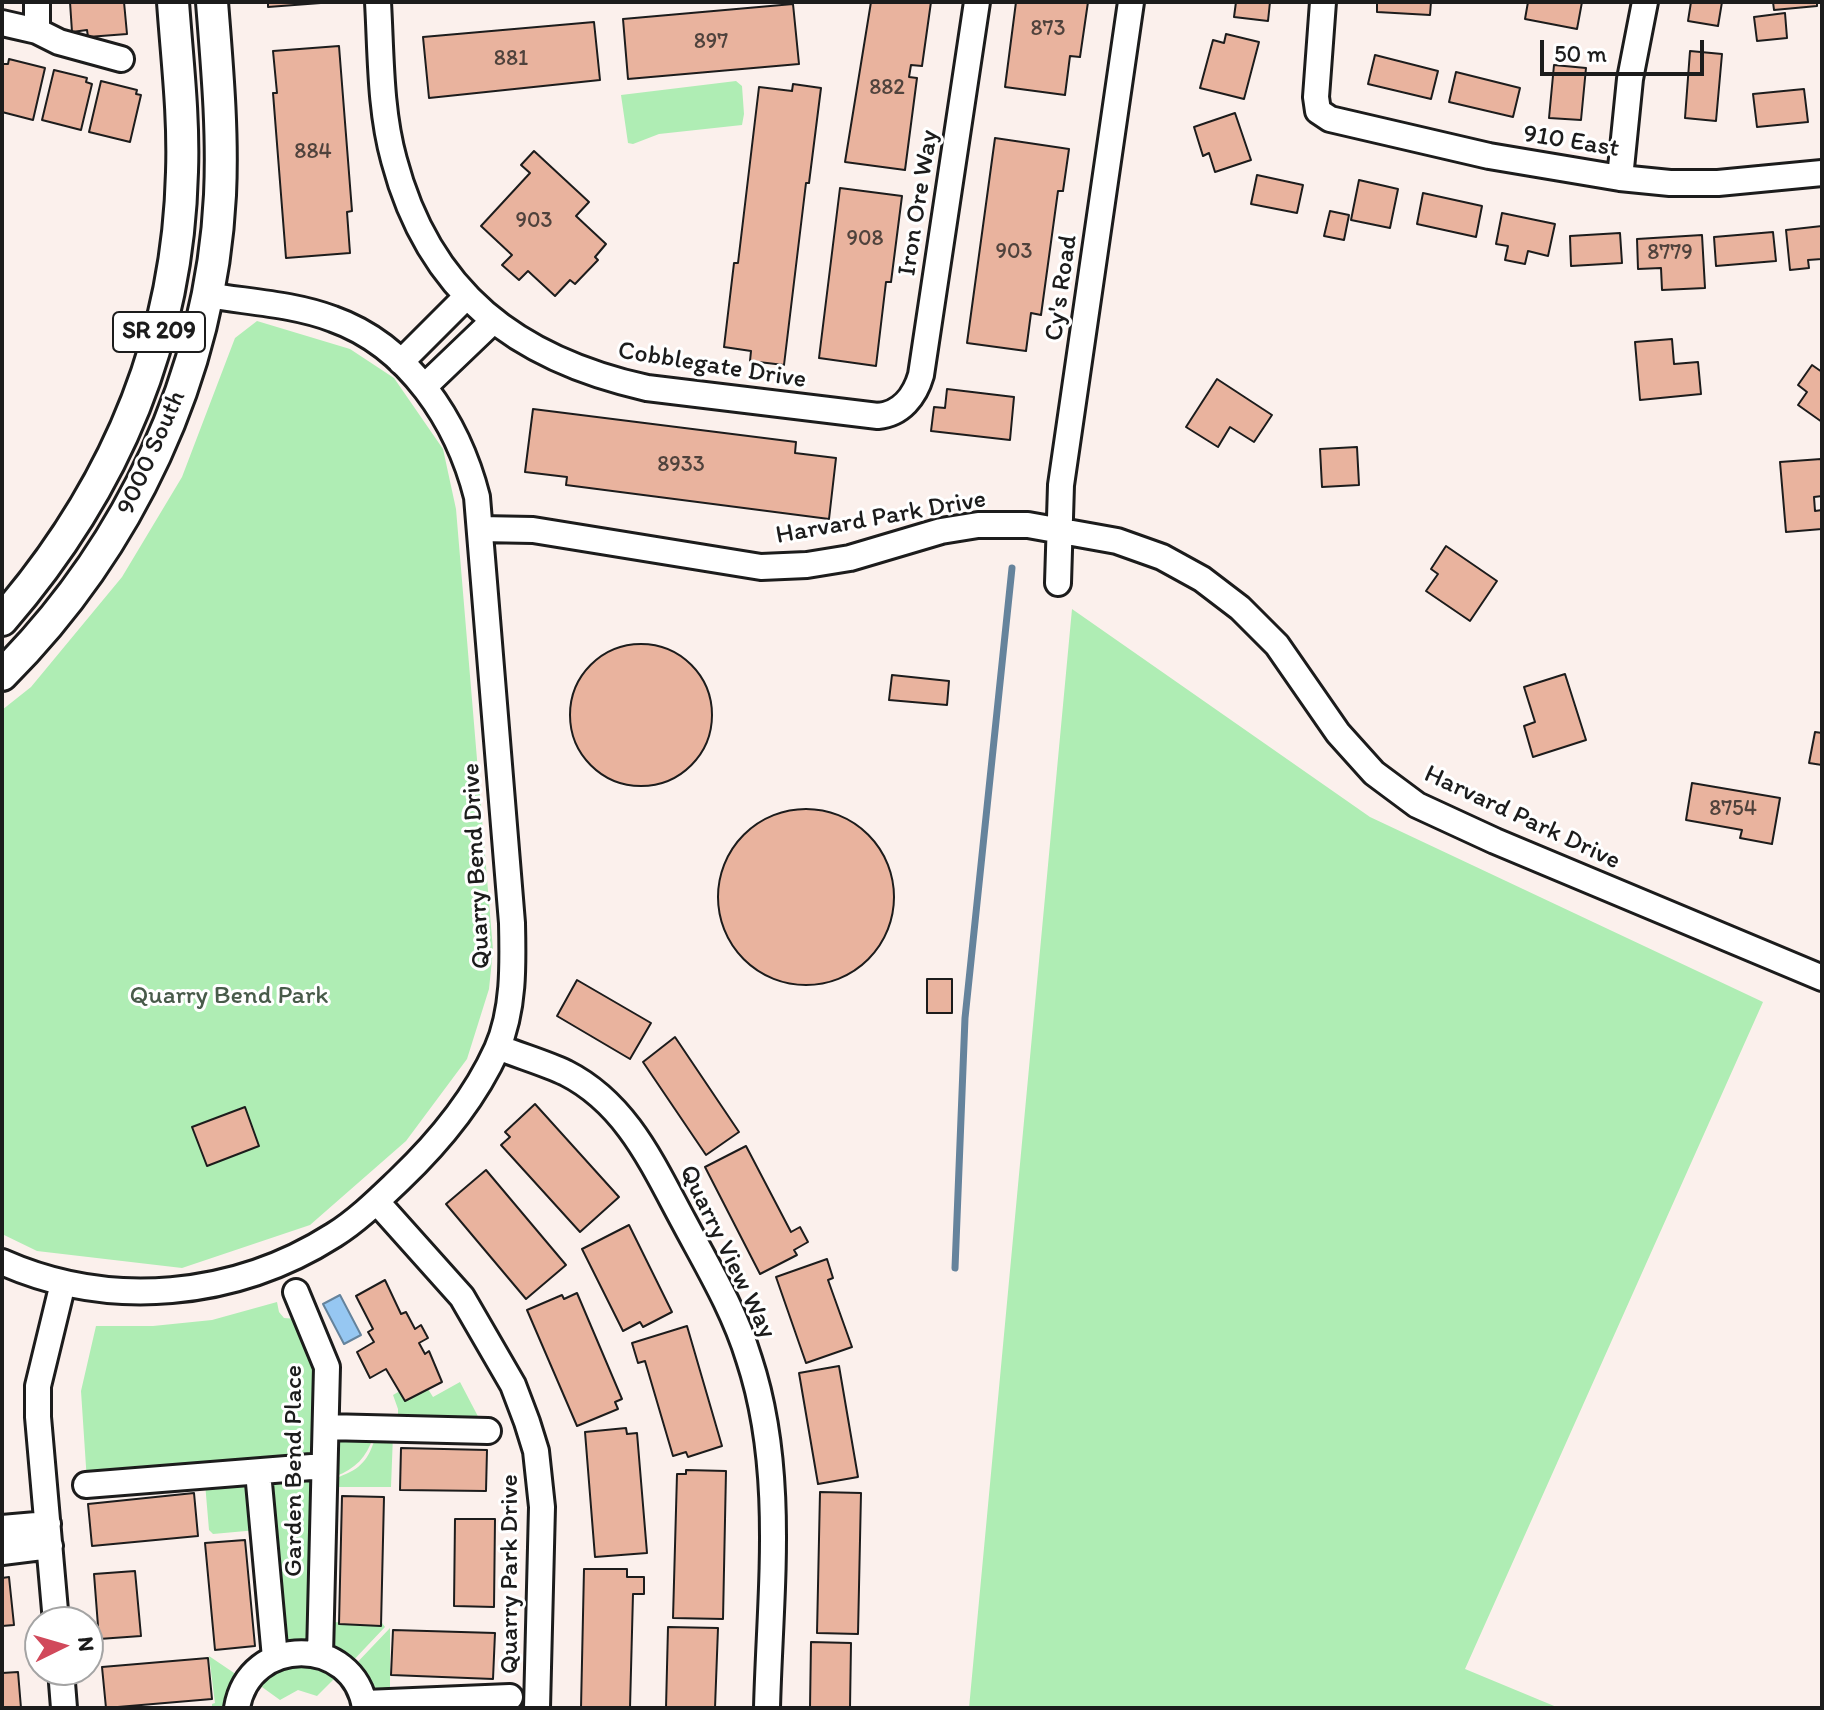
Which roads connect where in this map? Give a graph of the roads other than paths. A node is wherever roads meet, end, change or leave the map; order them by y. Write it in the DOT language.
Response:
graph roads {
  1 [pos="37,2"];
  2 [pos="173,2"];
  3 [pos="212,2"];
  4 [pos="378,2"];
  5 [pos="977,2"];
  6 [pos="1131,2"];
  7 [pos="1323,2"];
  8 [pos="1645,2"];
  9 [pos="2,23"];
  10 [pos="37,31"];
  11 [pos="121,59"];
  12 [pos="1822,173"];
  13 [pos="1620,178"];
  14 [pos="207,295"];
  15 [pos="466,297"];
  16 [pos="493,321"];
  17 [pos="401,362"];
  18 [pos="424,387"];
  19 [pos="902,407"];
  20 [pos="480,529"];
  21 [pos="1060,529"];
  22 [pos="1058,583"];
  23 [pos="2,620"];
  24 [pos="2,675"];
  25 [pos="1822,978"];
  26 [pos="498,1047"];
  27 [pos="377,1202"];
  28 [pos="2,1262"];
  29 [pos="63,1283"];
  30 [pos="296,1292"];
  31 [pos="326,1427"];
  32 [pos="488,1431"];
  33 [pos="324,1466"];
  34 [pos="258,1472"];
  35 [pos="86,1485"];
  36 [pos="2,1528"];
  37 [pos="49,1535"];
  38 [pos="2,1552"];
  39 [pos="55,1606"];
  40 [pos="320,1655"];
  41 [pos="275,1658"];
  42 [pos="62,1686"];
  43 [pos="510,1697"];
  44 [pos="365,1705"];
  45 [pos="64,1708"];
  46 [pos="237,1708"];
  47 [pos="537,1708"];
  48 [pos="767,1708"];
  1 -- 10 [label="street"];
  2 -- 23 [label="main road, 9000 South / SR 209"];
  3 -- 14 [label="main road, 9000 South / SR 209"];
  4 -- 15 [label="street, Cobblegate Drive"];
  5 -- 19 [label="street, Iron Ore Way"];
  6 -- 21 [label="street, Cy's Road"];
  7 -- 13 [label="street, 910 East"];
  8 -- 13 [label="street"];
  9 -- 10 [label="street"];
  10 -- 11 [label="street"];
  12 -- 13 [label="street, 910 East"];
  14 -- 17 [label="street, Quarry Bend Drive"];
  14 -- 24 [label="main road, 9000 South / SR 209"];
  15 -- 16 [label="street, Cobblegate Drive"];
  15 -- 17 [label="street"];
  16 -- 18 [label="street"];
  16 -- 19 [label="street, Cobblegate Drive"];
  17 -- 18 [label="street, Quarry Bend Drive"];
  18 -- 20 [label="street, Quarry Bend Drive"];
  20 -- 21 [label="street, Harvard Park Drive"];
  20 -- 26 [label="street, Quarry Bend Drive"];
  21 -- 22 [label="street, Cy's Road"];
  21 -- 25 [label="street, Harvard Park Drive"];
  26 -- 27 [label="street, Quarry Bend Drive"];
  26 -- 48 [label="street, Quarry View Way"];
  27 -- 29 [label="street, Quarry Bend Drive"];
  27 -- 47 [label="street, Quarry Park Drive"];
  28 -- 29 [label="street, Quarry Bend Drive"];
  29 -- 37 [label="street"];
  30 -- 31 [label="street, Garden Bend Place"];
  31 -- 32 [label="street"];
  31 -- 33 [label="street, Garden Bend Place"];
  33 -- 34 [label="street"];
  33 -- 40 [label="street, Garden Bend Place"];
  34 -- 35 [label="street"];
  34 -- 41 [label="street, Garden Bend Place"];
  36 -- 37 [label="street"];
  37 -- 38 [label="street"];
  37 -- 39 [label="street"];
  40 -- 41 [label="street"];
  40 -- 44 [label="street"];
  41 -- 46 [label="street"];
  42 -- 45 [label="street"];
  43 -- 44 [label="street"];
}
